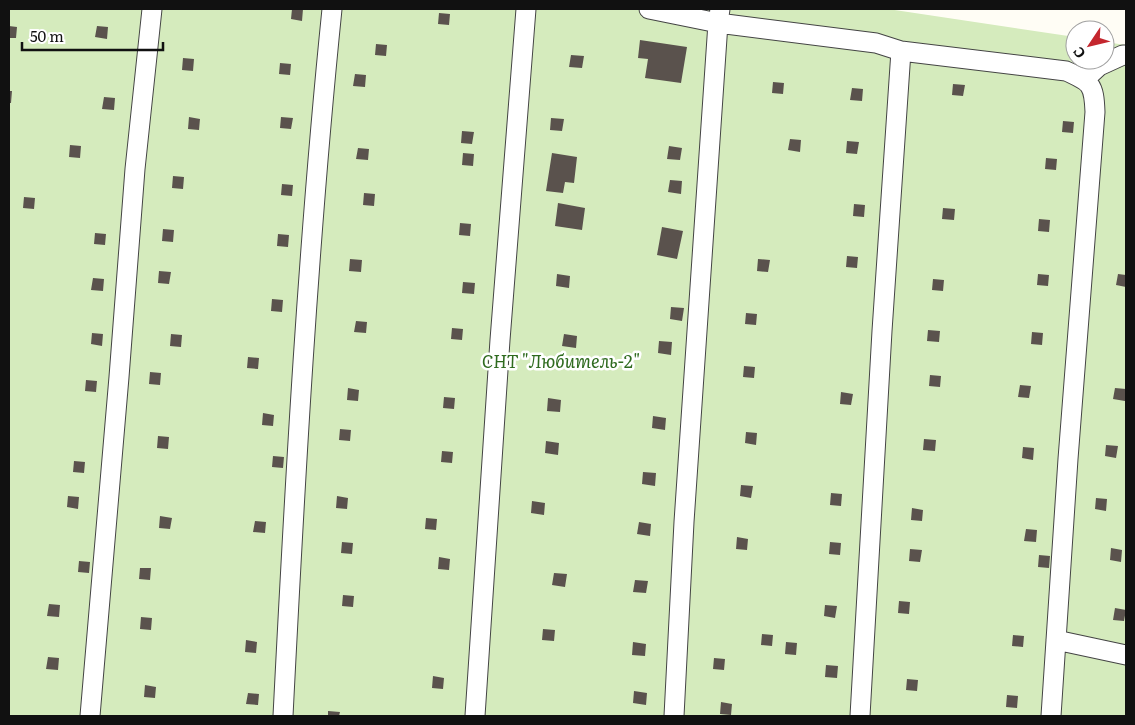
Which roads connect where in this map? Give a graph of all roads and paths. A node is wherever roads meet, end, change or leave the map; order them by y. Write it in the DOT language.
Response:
graph roads {
  1 [pos="152,9"];
  2 [pos="332,9"];
  3 [pos="526,9"];
  4 [pos="649,9"];
  5 [pos="719,16"];
  6 [pos="901,51"];
  7 [pos="1126,55"];
  8 [pos="1085,79"];
  9 [pos="1056,640"];
  10 [pos="1126,655"];
  11 [pos="90,716"];
  12 [pos="283,716"];
  13 [pos="475,716"];
  14 [pos="674,716"];
  15 [pos="860,716"];
  16 [pos="1051,716"];
  1 -- 11 [label="lane"];
  2 -- 12 [label="lane"];
  3 -- 13 [label="lane"];
  4 -- 5 [label="lane"];
  5 -- 6 [label="lane"];
  5 -- 14 [label="lane"];
  6 -- 8 [label="lane"];
  6 -- 15 [label="lane"];
  7 -- 8 [label="lane"];
  8 -- 9 [label="lane"];
  9 -- 10 [label="lane"];
  9 -- 16 [label="lane"];
}
